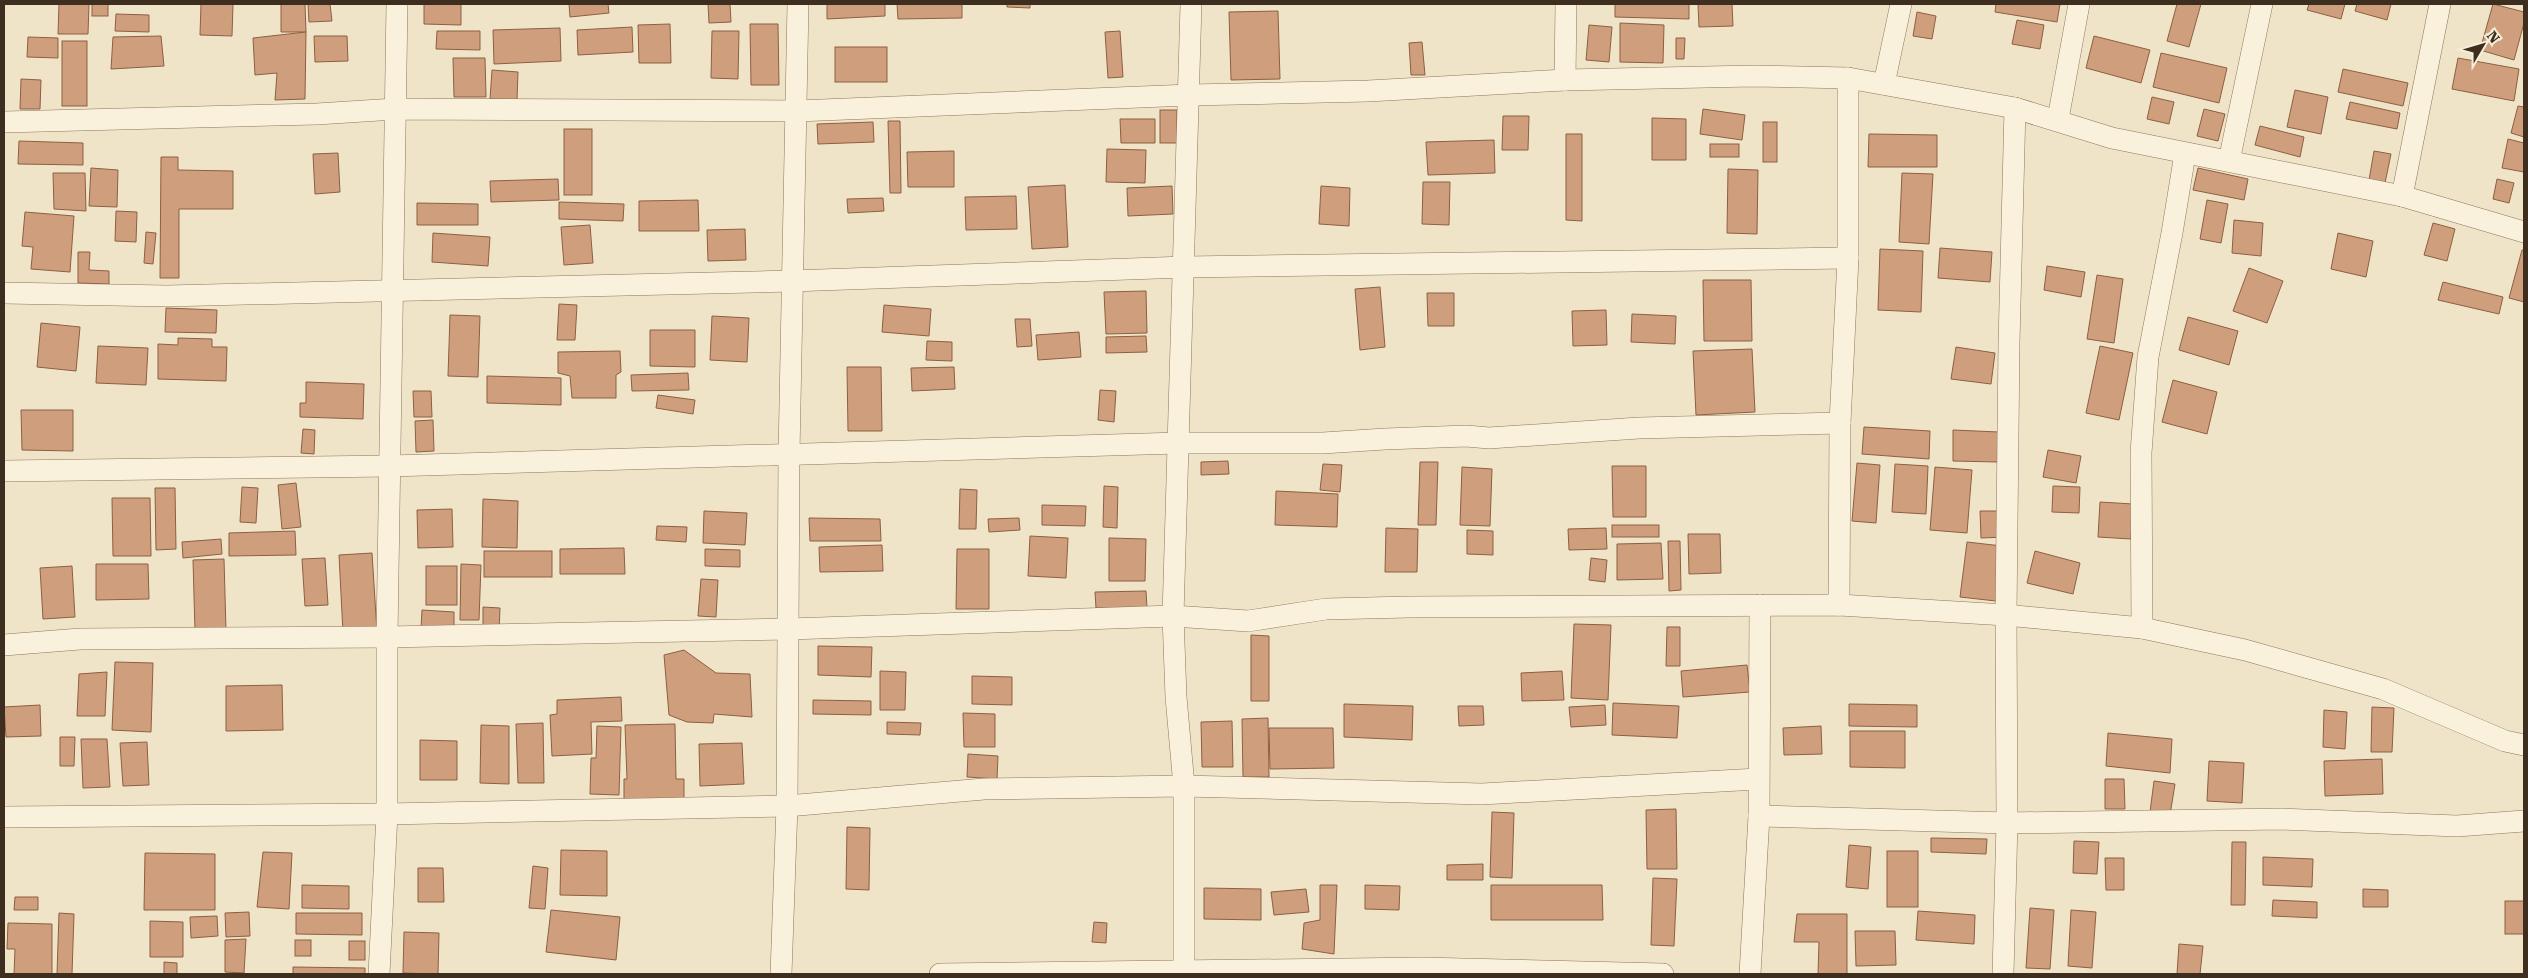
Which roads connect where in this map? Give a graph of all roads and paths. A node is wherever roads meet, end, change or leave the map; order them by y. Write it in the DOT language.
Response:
graph roads {
  1 [pos="397,4"];
  2 [pos="798,4"];
  3 [pos="1191,4"];
  4 [pos="1566,4"];
  5 [pos="1901,4"];
  6 [pos="2079,4"];
  7 [pos="2262,4"];
  8 [pos="2440,4"];
  9 [pos="1848,78"];
  10 [pos="1565,80"];
  11 [pos="1884,84"];
  12 [pos="1190,95"];
  13 [pos="2015,108"];
  14 [pos="395,109"];
  15 [pos="797,111"];
  16 [pos="2058,119"];
  17 [pos="4,122"];
  18 [pos="2185,154"];
  19 [pos="2229,160"];
  20 [pos="2402,196"];
  21 [pos="2524,232"];
  22 [pos="1848,258"];
  23 [pos="1185,267"];
  24 [pos="791,281"];
  25 [pos="394,289"];
  26 [pos="4,293"];
  27 [pos="1840,423"];
  28 [pos="1179,443"];
  29 [pos="789,454"];
  30 [pos="390,466"];
  31 [pos="4,471"];
  32 [pos="1760,605"];
  33 [pos="1839,605"];
  34 [pos="2006,615"];
  35 [pos="1173,616"];
  36 [pos="2142,628"];
  37 [pos="789,629"];
  38 [pos="387,636"];
  39 [pos="4,646"];
  40 [pos="2524,746"];
  41 [pos="1758,779"];
  42 [pos="1184,786"];
  43 [pos="786,806"];
  44 [pos="388,814"];
  45 [pos="1759,816"];
  46 [pos="4,817"];
  47 [pos="2524,821"];
  48 [pos="2007,823"];
  49 [pos="1184,972"];
  50 [pos="379,974"];
  51 [pos="781,974"];
  52 [pos="940,974"];
  53 [pos="1657,974"];
  54 [pos="1750,974"];
  55 [pos="2003,974"];
  1 -- 14 [label="street"];
  2 -- 15 [label="street"];
  3 -- 12 [label="street"];
  4 -- 10 [label="street"];
  5 -- 11 [label="street"];
  6 -- 16 [label="street"];
  7 -- 19 [label="street"];
  8 -- 20 [label="street"];
  9 -- 10 [label="street"];
  9 -- 11 [label="street"];
  9 -- 22 [label="street"];
  10 -- 12 [label="street"];
  11 -- 13 [label="street"];
  12 -- 15 [label="street"];
  12 -- 23 [label="street"];
  13 -- 16 [label="street"];
  13 -- 34 [label="street"];
  14 -- 15 [label="street"];
  14 -- 17 [label="street"];
  14 -- 25 [label="street"];
  15 -- 24 [label="street"];
  16 -- 18 [label="street"];
  18 -- 19 [label="street"];
  18 -- 36 [label="street"];
  19 -- 20 [label="street"];
  20 -- 21 [label="street"];
  22 -- 23 [label="street"];
  22 -- 27 [label="street"];
  23 -- 24 [label="street"];
  23 -- 28 [label="street"];
  24 -- 25 [label="street"];
  24 -- 29 [label="street"];
  25 -- 26 [label="street"];
  25 -- 30 [label="street"];
  27 -- 28 [label="street"];
  27 -- 33 [label="street"];
  28 -- 29 [label="street"];
  28 -- 35 [label="street"];
  29 -- 30 [label="street"];
  29 -- 37 [label="street"];
  30 -- 31 [label="street"];
  30 -- 38 [label="street"];
  32 -- 33 [label="street"];
  32 -- 35 [label="street"];
  32 -- 41 [label="street"];
  33 -- 34 [label="street"];
  34 -- 36 [label="street"];
  34 -- 48 [label="street"];
  35 -- 37 [label="street"];
  35 -- 42 [label="street"];
  36 -- 40 [label="street"];
  37 -- 38 [label="street"];
  37 -- 43 [label="street"];
  38 -- 39 [label="street"];
  38 -- 44 [label="street"];
  41 -- 42 [label="street"];
  41 -- 45 [label="street"];
  42 -- 43 [label="street"];
  42 -- 49 [label="street"];
  43 -- 44 [label="street"];
  43 -- 51 [label="street"];
  44 -- 46 [label="street"];
  44 -- 50 [label="street"];
  45 -- 48 [label="street"];
  45 -- 54 [label="street"];
  47 -- 48 [label="street"];
  48 -- 55 [label="street"];
  49 -- 52 [label="street"];
  49 -- 53 [label="street"];
}
